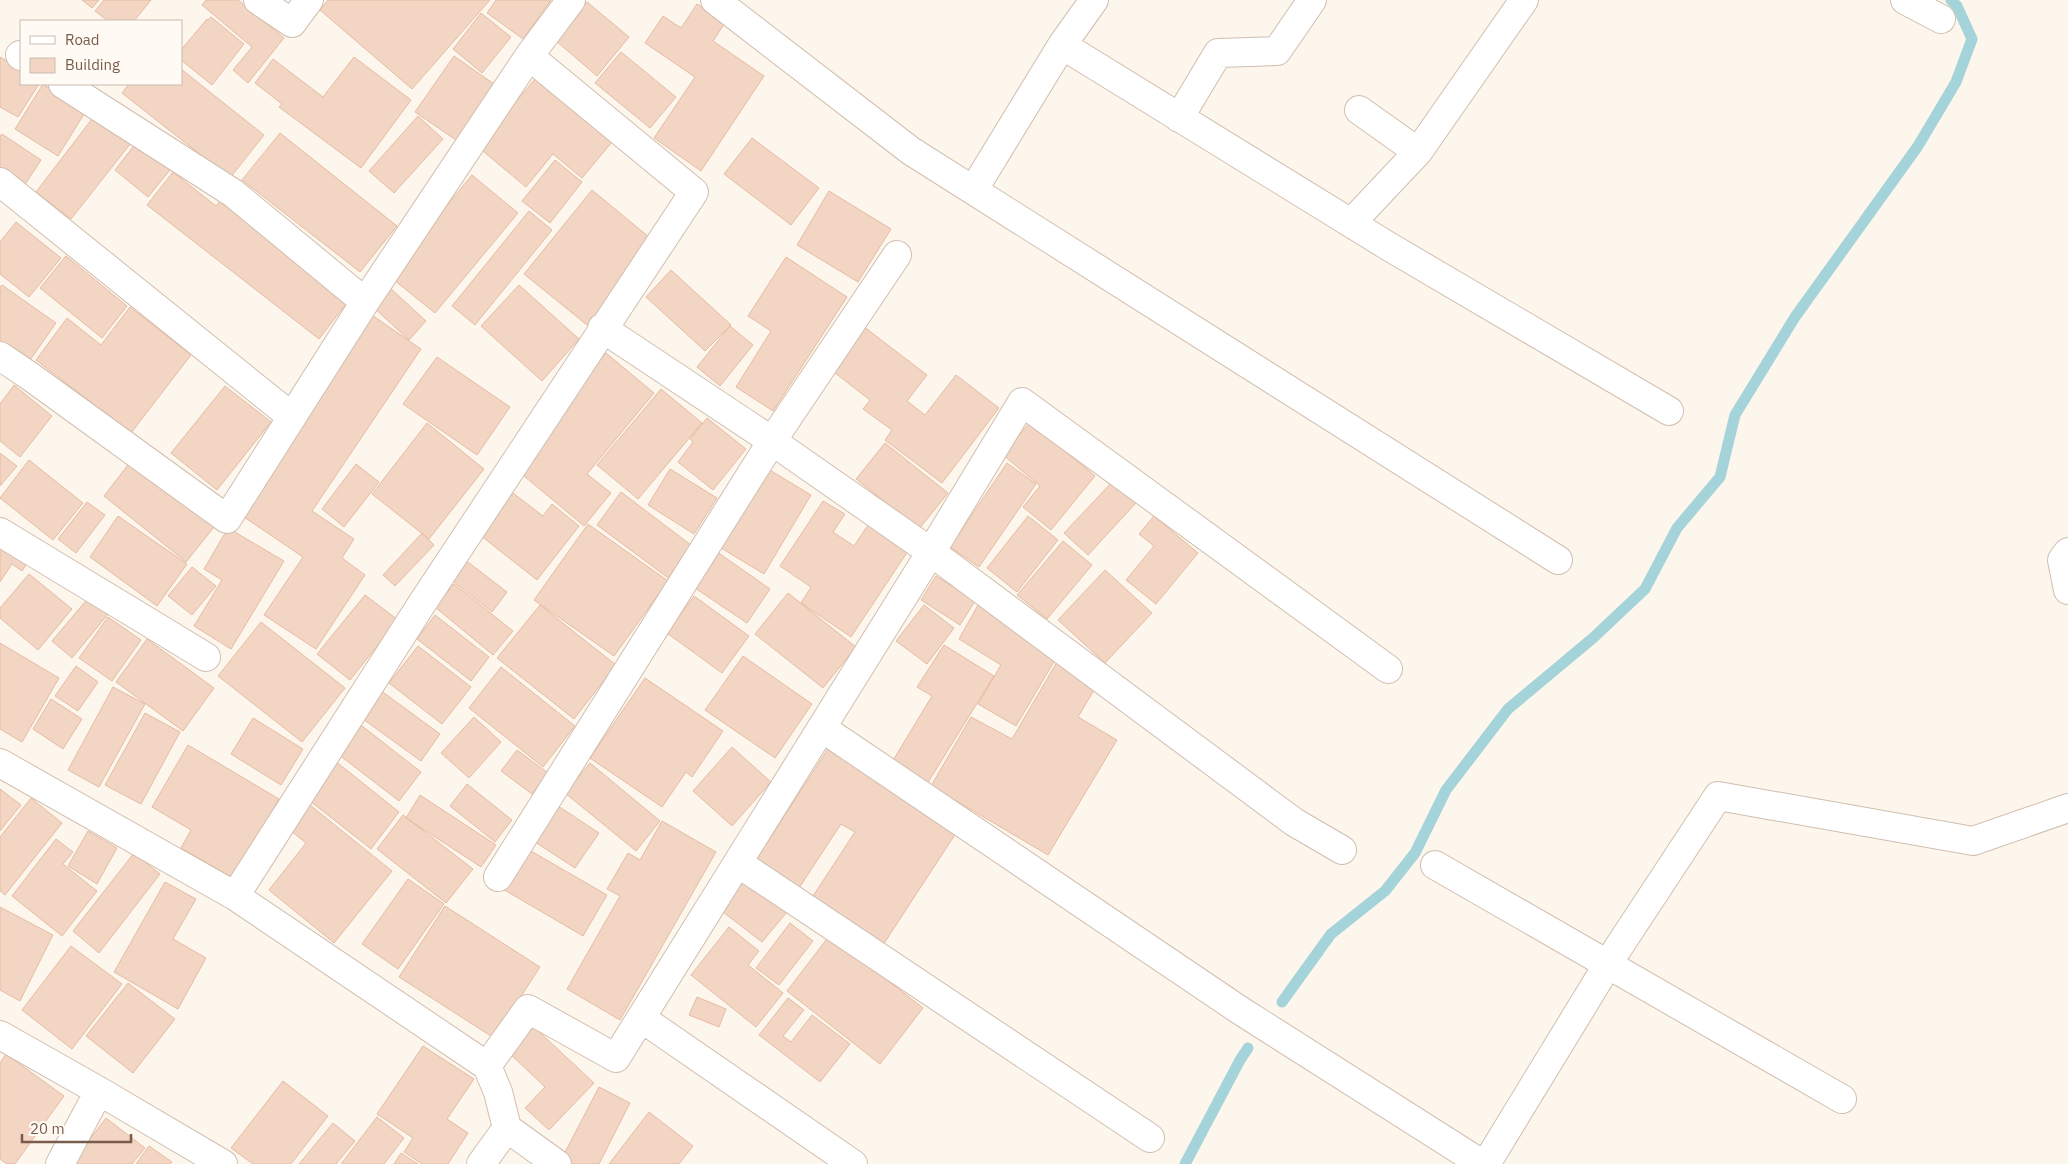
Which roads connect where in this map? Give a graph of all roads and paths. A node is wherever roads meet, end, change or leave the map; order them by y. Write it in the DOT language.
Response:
graph roads {
  1 [pos="258,0"];
  2 [pos="309,0"];
  3 [pos="571,0"];
  4 [pos="715,0"];
  5 [pos="1094,0"];
  6 [pos="1312,0"];
  7 [pos="1524,0"];
  8 [pos="1905,0"];
  9 [pos="1941,19"];
  10 [pos="1062,45"];
  11 [pos="529,56"];
  12 [pos="65,85"];
  13 [pos="1359,110"];
  14 [pos="1179,118"];
  15 [pos="1418,152"];
  16 [pos="0,182"];
  17 [pos="974,190"];
  18 [pos="1351,223"];
  19 [pos="898,255"];
  20 [pos="365,302"];
  21 [pos="602,328"];
  22 [pos="0,356"];
  23 [pos="1670,411"];
  24 [pos="292,417"];
  25 [pos="772,441"];
  26 [pos="0,532"];
  27 [pos="931,552"];
  28 [pos="2068,552"];
  29 [pos="1558,560"];
  30 [pos="2068,590"];
  31 [pos="206,656"];
  32 [pos="1388,669"];
  33 [pos="822,728"];
  34 [pos="0,763"];
  35 [pos="2068,808"];
  36 [pos="1342,850"];
  37 [pos="738,863"];
  38 [pos="1435,865"];
  39 [pos="498,877"];
  40 [pos="234,896"];
  41 [pos="1609,965"];
  42 [pos="641,1018"];
  43 [pos="0,1035"];
  44 [pos="487,1066"];
  45 [pos="99,1091"];
  46 [pos="1842,1099"];
  47 [pos="508,1128"];
  48 [pos="1150,1138"];
  49 [pos="60,1164"];
  50 [pos="223,1164"];
  51 [pos="481,1164"];
  52 [pos="557,1164"];
  53 [pos="853,1164"];
  54 [pos="1482,1164"];
  55 [pos="1486,1164"];
  1 -- 2 [label="street"];
  3 -- 11 [label="street"];
  4 -- 17 [label="street"];
  5 -- 10 [label="street"];
  6 -- 14 [label="street"];
  7 -- 15 [label="street"];
  8 -- 9 [label="street"];
  10 -- 14 [label="street"];
  10 -- 17 [label="street"];
  11 -- 20 [label="street"];
  11 -- 21 [label="street"];
  12 -- 20 [label="street"];
  13 -- 15 [label="street"];
  14 -- 18 [label="street"];
  15 -- 18 [label="street"];
  16 -- 24 [label="street"];
  17 -- 29 [label="street"];
  18 -- 23 [label="street"];
  19 -- 25 [label="street"];
  20 -- 24 [label="street"];
  21 -- 25 [label="street"];
  21 -- 40 [label="street"];
  22 -- 24 [label="street"];
  25 -- 27 [label="street"];
  25 -- 39 [label="street"];
  26 -- 31 [label="street"];
  27 -- 32 [label="street"];
  27 -- 33 [label="street"];
  27 -- 36 [label="street"];
  28 -- 30 [label="street"];
  33 -- 37 [label="street"];
  33 -- 54 [label="street"];
  34 -- 40 [label="street"];
  35 -- 41 [label="street"];
  37 -- 42 [label="street"];
  37 -- 48 [label="street"];
  38 -- 41 [label="street"];
  40 -- 44 [label="street"];
  41 -- 46 [label="street"];
  41 -- 55 [label="street"];
  42 -- 44 [label="street"];
  42 -- 53 [label="street"];
  43 -- 45 [label="street"];
  44 -- 47 [label="street"];
  45 -- 49 [label="street"];
  45 -- 50 [label="street"];
  47 -- 51 [label="street"];
  47 -- 52 [label="street"];
}
